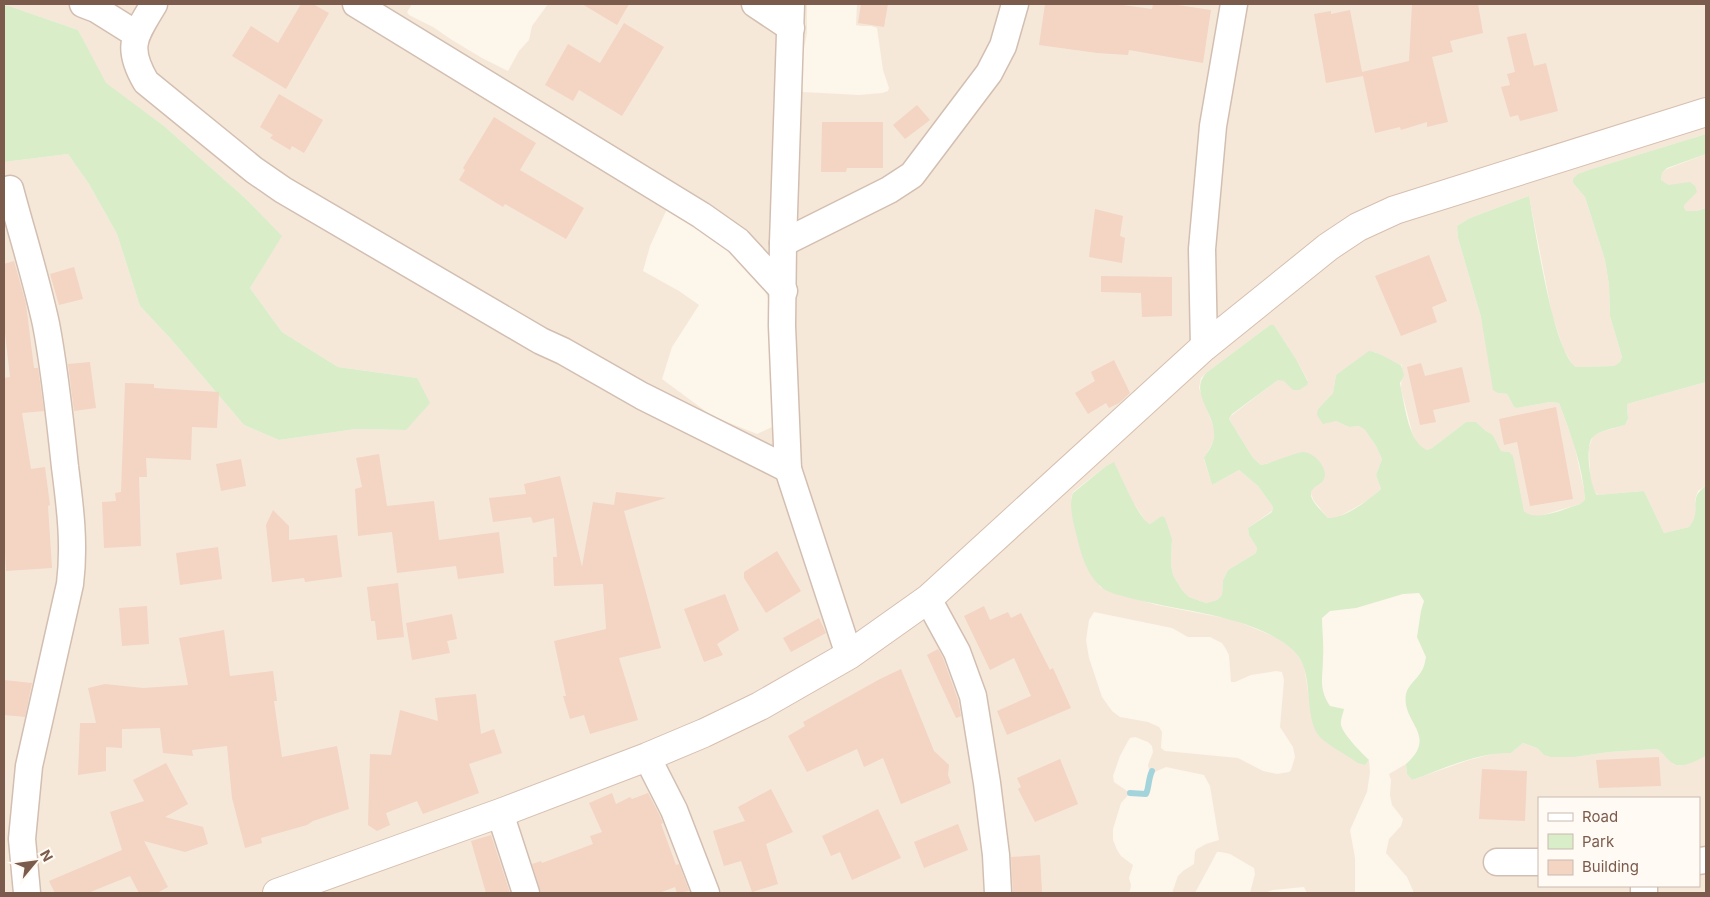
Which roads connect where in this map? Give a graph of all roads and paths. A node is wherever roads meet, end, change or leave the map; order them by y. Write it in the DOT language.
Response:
graph roads {
  1 [pos="83,4"];
  2 [pos="154,4"];
  3 [pos="356,4"];
  4 [pos="755,4"];
  5 [pos="1015,4"];
  6 [pos="1234,4"];
  7 [pos="791,16"];
  8 [pos="136,34"];
  9 [pos="1706,112"];
  10 [pos="10,189"];
  11 [pos="783,243"];
  12 [pos="784,290"];
  13 [pos="1204,347"];
  14 [pos="788,469"];
  15 [pos="928,598"];
  16 [pos="849,655"];
  17 [pos="648,757"];
  18 [pos="500,813"];
  19 [pos="1497,862"];
  20 [pos="1538,862"];
  21 [pos="28,893"];
  22 [pos="277,893"];
  23 [pos="526,893"];
  24 [pos="706,893"];
  25 [pos="998,893"];
  1 -- 8 [label="street"];
  2 -- 8 [label="street"];
  3 -- 12 [label="street"];
  4 -- 7 [label="street"];
  5 -- 11 [label="street"];
  6 -- 13 [label="street"];
  7 -- 11 [label="street"];
  8 -- 14 [label="street"];
  9 -- 13 [label="main road"];
  10 -- 21 [label="street"];
  11 -- 12 [label="street"];
  12 -- 14 [label="street"];
  13 -- 15 [label="main road"];
  14 -- 16 [label="street"];
  15 -- 16 [label="main road"];
  15 -- 25 [label="street"];
  16 -- 17 [label="main road"];
  17 -- 18 [label="main road"];
  17 -- 24 [label="street"];
  18 -- 22 [label="main road"];
  18 -- 23 [label="street"];
  19 -- 20 [label="street"];
}
